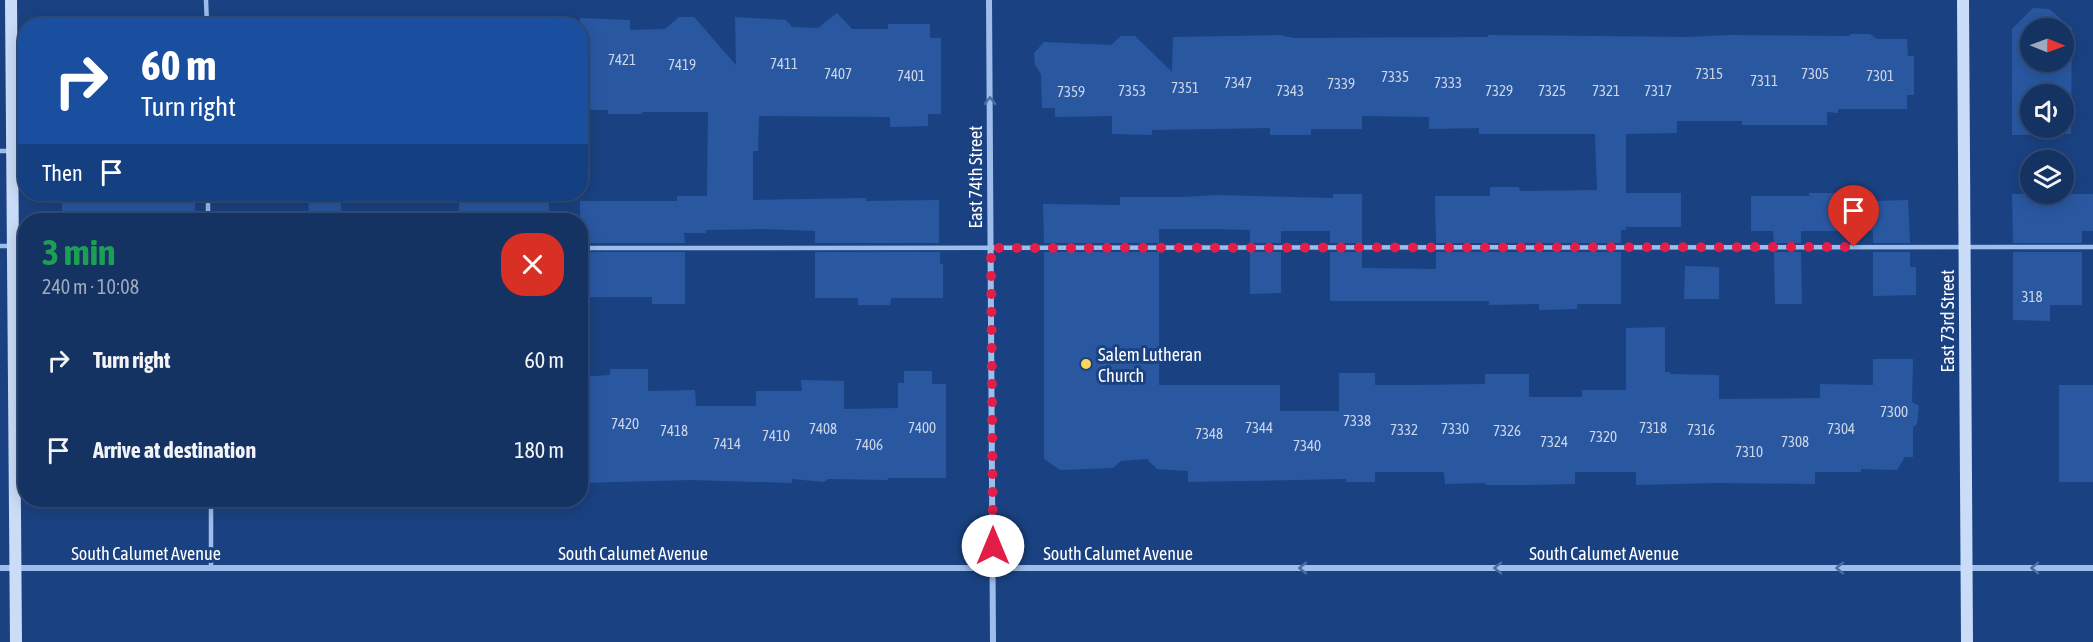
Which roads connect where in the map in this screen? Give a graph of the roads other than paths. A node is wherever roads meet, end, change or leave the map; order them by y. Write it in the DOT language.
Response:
graph roads {
  1 [pos="11,0"];
  2 [pos="206,0"];
  3 [pos="989,0"];
  4 [pos="1963,0"];
  5 [pos="207,18"];
  6 [pos="6,151"];
  7 [pos="0,246"];
  8 [pos="13,246"];
  9 [pos="1964,247"];
  10 [pos="2093,247"];
  11 [pos="588,248"];
  12 [pos="991,248"];
  13 [pos="211,507"];
  14 [pos="0,568"];
  15 [pos="15,568"];
  16 [pos="211,568"];
  17 [pos="993,568"];
  18 [pos="1967,568"];
  19 [pos="2093,568"];
  20 [pos="16,642"];
  21 [pos="993,642"];
  22 [pos="1967,642"];
  1 -- 6 [label="street"];
  2 -- 5 [label="lane"];
  12 -- 3 [label="street, East 74th Street, one-way"];
  4 -- 9 [label="street, East 73rd Street"];
  6 -- 8 [label="street"];
  7 -- 8 [label="lane"];
  8 -- 15 [label="street"];
  9 -- 10 [label="lane"];
  9 -- 12 [label="lane"];
  9 -- 18 [label="street, East 73rd Street"];
  11 -- 12 [label="lane"];
  12 -- 17 [label="street, East 74th Street"];
  13 -- 16 [label="lane"];
  14 -- 15 [label="street, South Calumet Avenue"];
  15 -- 16 [label="street, South Calumet Avenue"];
  15 -- 20 [label="street"];
  16 -- 17 [label="street, South Calumet Avenue"];
  18 -- 17 [label="street, South Calumet Avenue, one-way"];
  17 -- 21 [label="street, East 74th Street"];
  19 -- 18 [label="street, South Calumet Avenue, one-way"];
  18 -- 22 [label="street, East 73rd Street"];
}
